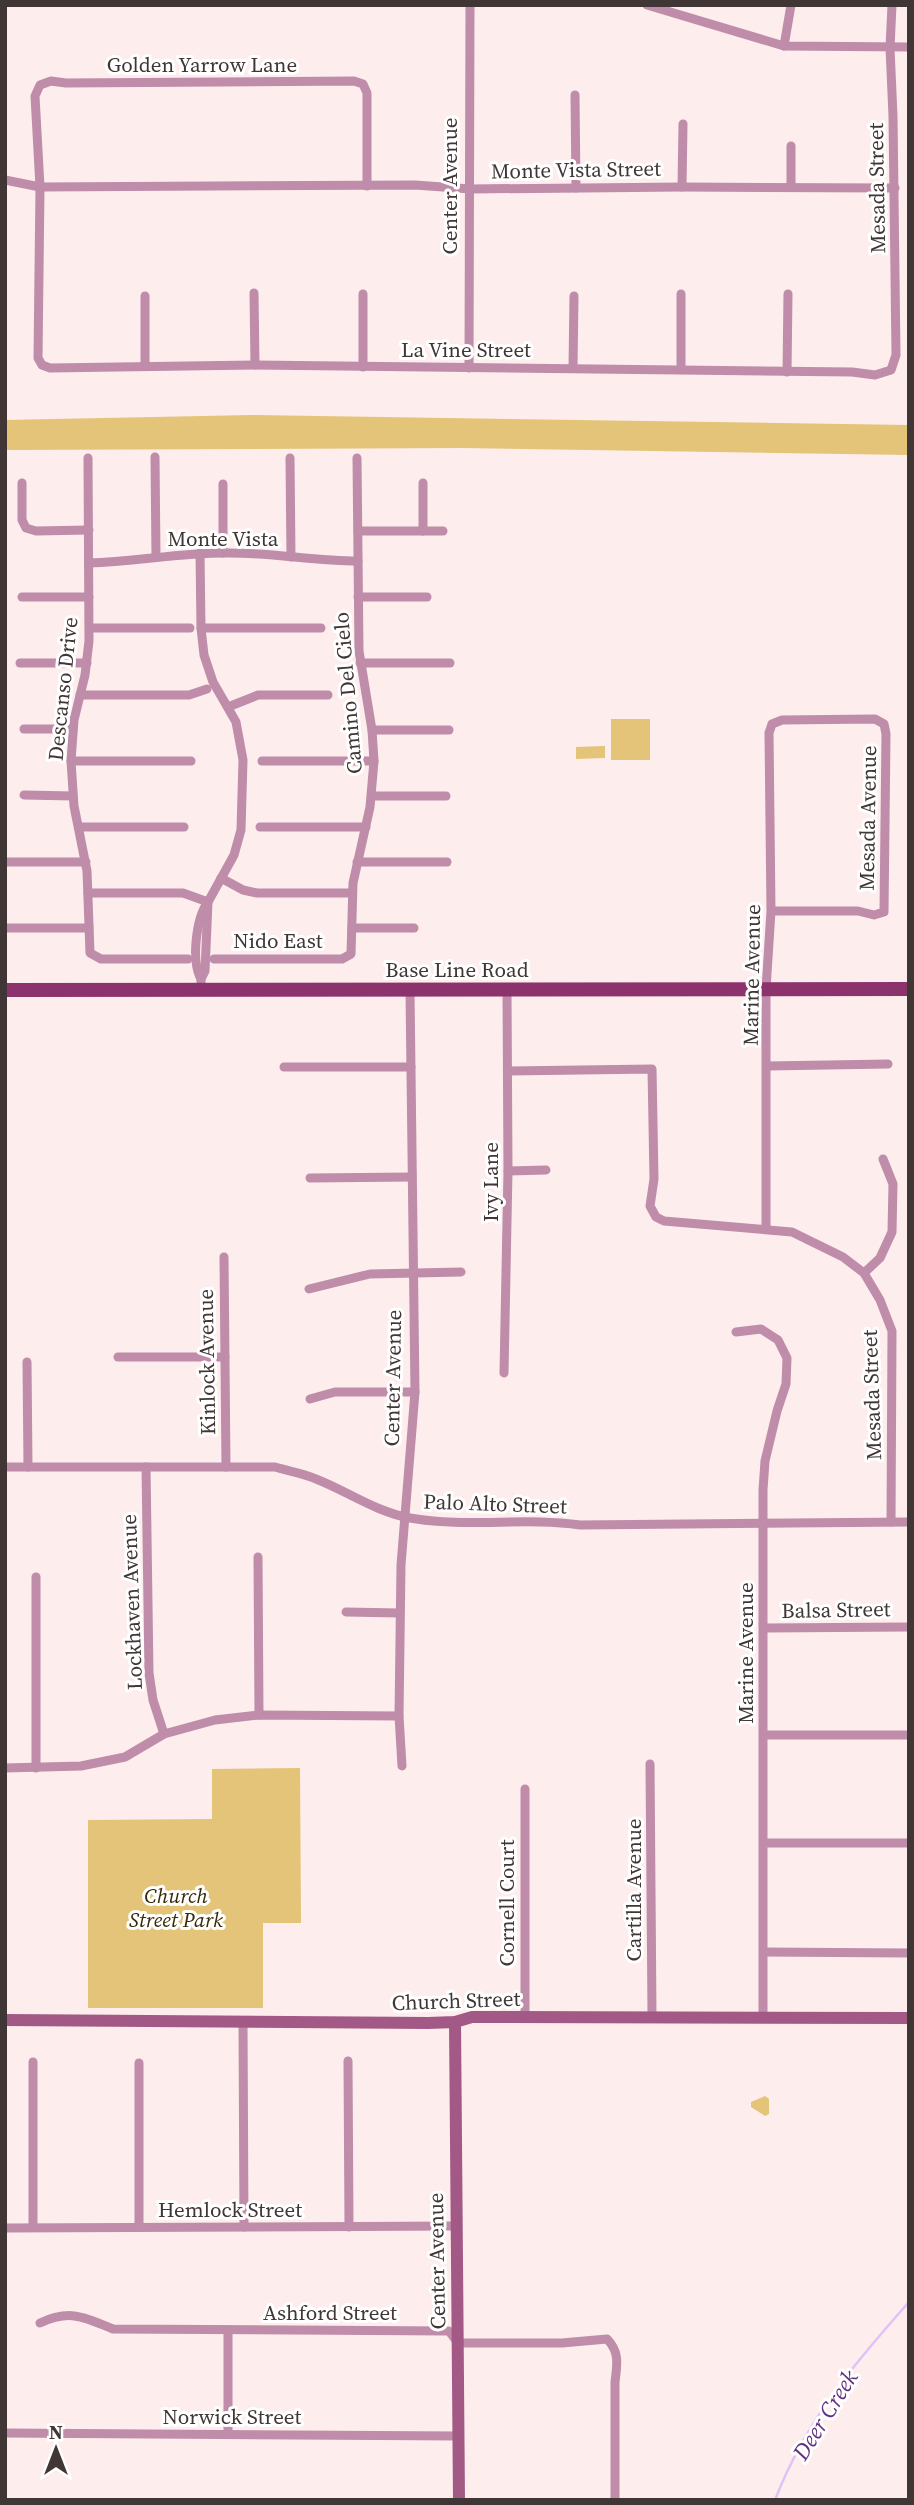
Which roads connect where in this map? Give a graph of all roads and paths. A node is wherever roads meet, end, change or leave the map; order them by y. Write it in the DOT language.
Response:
graph roads {
  1 [pos="470,5"];
  2 [pos="647,5"];
  3 [pos="687,5"];
  4 [pos="791,5"];
  5 [pos="892,5"];
  6 [pos="683,16"];
  7 [pos="784,46"];
  8 [pos="909,47"];
  9 [pos="890,48"];
  10 [pos="575,95"];
  11 [pos="683,124"];
  12 [pos="791,146"];
  13 [pos="5,180"];
  14 [pos="367,186"];
  15 [pos="40,187"];
  16 [pos="682,187"];
  17 [pos="791,187"];
  18 [pos="576,188"];
  19 [pos="895,188"];
  20 [pos="470,189"];
  21 [pos="254,293"];
  22 [pos="363,294"];
  23 [pos="681,294"];
  24 [pos="788,294"];
  25 [pos="145,296"];
  26 [pos="575,296"];
  27 [pos="145,365"];
  28 [pos="255,365"];
  29 [pos="363,367"];
  30 [pos="469,368"];
  31 [pos="573,368"];
  32 [pos="681,369"];
  33 [pos="891,370"];
  34 [pos="788,372"];
  35 [pos="155,457"];
  36 [pos="88,458"];
  37 [pos="290,458"];
  38 [pos="357,458"];
  39 [pos="22,483"];
  40 [pos="423,483"];
  41 [pos="223,484"];
  42 [pos="89,530"];
  43 [pos="358,531"];
  44 [pos="423,531"];
  45 [pos="443,531"];
  46 [pos="223,552"];
  47 [pos="200,553"];
  48 [pos="291,556"];
  49 [pos="156,557"];
  50 [pos="358,561"];
  51 [pos="89,563"];
  52 [pos="22,597"];
  53 [pos="89,597"];
  54 [pos="358,597"];
  55 [pos="427,597"];
  56 [pos="90,628"];
  57 [pos="190,628"];
  58 [pos="201,628"];
  59 [pos="321,628"];
  60 [pos="20,663"];
  61 [pos="87,663"];
  62 [pos="360,663"];
  63 [pos="450,663"];
  64 [pos="206,689"];
  65 [pos="80,695"];
  66 [pos="328,695"];
  67 [pos="228,707"];
  68 [pos="884,724"];
  69 [pos="24,729"];
  70 [pos="73,729"];
  71 [pos="372,730"];
  72 [pos="449,730"];
  73 [pos="71,761"];
  74 [pos="191,761"];
  75 [pos="262,761"];
  76 [pos="374,761"];
  77 [pos="24,795"];
  78 [pos="73,796"];
  79 [pos="372,796"];
  80 [pos="446,796"];
  81 [pos="79,827"];
  82 [pos="184,827"];
  83 [pos="260,827"];
  84 [pos="366,827"];
  85 [pos="5,862"];
  86 [pos="86,862"];
  87 [pos="357,862"];
  88 [pos="447,862"];
  89 [pos="221,878"];
  90 [pos="88,893"];
  91 [pos="352,893"];
  92 [pos="208,902"];
  93 [pos="771,911"];
  94 [pos="5,928"];
  95 [pos="89,928"];
  96 [pos="352,928"];
  97 [pos="414,928"];
  98 [pos="188,959"];
  99 [pos="214,959"];
  100 [pos="342,959"];
  101 [pos="201,984"];
  102 [pos="766,989"];
  103 [pos="909,989"];
  104 [pos="5,990"];
  105 [pos="410,990"];
  106 [pos="507,991"];
  107 [pos="888,1064"];
  108 [pos="767,1066"];
  109 [pos="284,1067"];
  110 [pos="411,1067"];
  111 [pos="509,1071"];
  112 [pos="883,1159"];
  113 [pos="546,1170"];
  114 [pos="508,1171"];
  115 [pos="412,1177"];
  116 [pos="310,1178"];
  117 [pos="766,1228"];
  118 [pos="223,1257"];
  119 [pos="461,1272"];
  120 [pos="413,1273"];
  121 [pos="864,1273"];
  122 [pos="309,1289"];
  123 [pos="736,1332"];
  124 [pos="118,1357"];
  125 [pos="225,1357"];
  126 [pos="27,1362"];
  127 [pos="504,1373"];
  128 [pos="415,1392"];
  129 [pos="310,1399"];
  130 [pos="5,1467"];
  131 [pos="28,1467"];
  132 [pos="146,1467"];
  133 [pos="226,1467"];
  134 [pos="406,1517"];
  135 [pos="763,1522"];
  136 [pos="891,1522"];
  137 [pos="909,1522"];
  138 [pos="258,1557"];
  139 [pos="36,1577"];
  140 [pos="346,1612"];
  141 [pos="400,1612"];
  142 [pos="909,1626"];
  143 [pos="765,1628"];
  144 [pos="259,1715"];
  145 [pos="399,1716"];
  146 [pos="164,1734"];
  147 [pos="764,1735"];
  148 [pos="909,1735"];
  149 [pos="650,1764"];
  150 [pos="402,1766"];
  151 [pos="5,1768"];
  152 [pos="36,1768"];
  153 [pos="525,1789"];
  154 [pos="765,1843"];
  155 [pos="909,1843"];
  156 [pos="764,1952"];
  157 [pos="909,1952"];
  158 [pos="652,2016"];
  159 [pos="763,2016"];
  160 [pos="525,2018"];
  161 [pos="909,2018"];
  162 [pos="5,2020"];
  163 [pos="243,2021"];
  164 [pos="455,2022"];
  165 [pos="348,2061"];
  166 [pos="33,2062"];
  167 [pos="139,2063"];
  168 [pos="455,2226"];
  169 [pos="139,2227"];
  170 [pos="244,2227"];
  171 [pos="349,2227"];
  172 [pos="5,2228"];
  173 [pos="33,2228"];
  174 [pos="40,2323"];
  175 [pos="228,2330"];
  176 [pos="458,2343"];
  177 [pos="5,2433"];
  178 [pos="228,2434"];
  179 [pos="458,2436"];
  180 [pos="459,2500"];
  181 [pos="615,2500"];
  1 -- 20 [label="street, Center Avenue"];
  2 -- 6 [label="street"];
  3 -- 6 [label="street"];
  4 -- 7 [label="street"];
  5 -- 9 [label="street, Mesada Street"];
  6 -- 7 [label="street"];
  7 -- 9 [label="street"];
  8 -- 9 [label="street"];
  9 -- 19 [label="street, Mesada Street"];
  10 -- 18 [label="street"];
  11 -- 16 [label="street"];
  12 -- 17 [label="street"];
  13 -- 15 [label="street, Monte Vista Street"];
  14 -- 15 [label="street, Monte Vista Street"];
  14 -- 15 [label="street, Golden Yarrow Lane"];
  14 -- 20 [label="street, Monte Vista Street"];
  15 -- 27 [label="street, La Vine Street"];
  16 -- 17 [label="street, Monte Vista Street"];
  16 -- 18 [label="street, Monte Vista Street"];
  17 -- 19 [label="street, Monte Vista Street"];
  18 -- 20 [label="street, Monte Vista Street"];
  19 -- 33 [label="street, Mesada Street"];
  20 -- 30 [label="street, Center Avenue"];
  21 -- 28 [label="street"];
  22 -- 29 [label="street"];
  23 -- 32 [label="street"];
  24 -- 34 [label="street"];
  25 -- 27 [label="street"];
  26 -- 31 [label="street"];
  27 -- 28 [label="street, La Vine Street"];
  28 -- 29 [label="street, La Vine Street"];
  29 -- 30 [label="street, La Vine Street"];
  30 -- 31 [label="street, La Vine Street"];
  31 -- 32 [label="street, La Vine Street"];
  32 -- 34 [label="street, La Vine Street"];
  33 -- 34 [label="street, La Vine Street"];
  35 -- 49 [label="street"];
  36 -- 42 [label="street, Descanso Drive"];
  37 -- 48 [label="street"];
  38 -- 43 [label="street, Camino Del Cielo"];
  39 -- 42 [label="street"];
  40 -- 44 [label="street"];
  41 -- 46 [label="street"];
  42 -- 51 [label="street, Descanso Drive"];
  43 -- 44 [label="street"];
  43 -- 50 [label="street, Camino Del Cielo"];
  44 -- 45 [label="street"];
  46 -- 47 [label="street, Monte Vista"];
  46 -- 48 [label="street, Monte Vista"];
  47 -- 49 [label="street, Monte Vista"];
  47 -- 58 [label="street"];
  48 -- 50 [label="street, Monte Vista"];
  49 -- 51 [label="street, Monte Vista"];
  50 -- 54 [label="street, Camino Del Cielo"];
  51 -- 53 [label="street, Descanso Drive"];
  52 -- 53 [label="street"];
  53 -- 56 [label="street, Descanso Drive"];
  54 -- 55 [label="street"];
  54 -- 62 [label="street, Camino Del Cielo"];
  56 -- 57 [label="street"];
  56 -- 61 [label="street, Descanso Drive"];
  58 -- 59 [label="street"];
  58 -- 67 [label="street"];
  60 -- 61 [label="street"];
  61 -- 65 [label="street, Descanso Drive"];
  62 -- 63 [label="street"];
  62 -- 71 [label="street, Camino Del Cielo"];
  64 -- 65 [label="street"];
  65 -- 70 [label="street, Descanso Drive"];
  66 -- 67 [label="street"];
  67 -- 89 [label="street"];
  68 -- 93 [label="street, Marine Avenue"];
  68 -- 93 [label="street, Mesada Avenue"];
  69 -- 70 [label="street"];
  70 -- 73 [label="street, Descanso Drive"];
  71 -- 72 [label="street"];
  71 -- 76 [label="street, Camino Del Cielo"];
  73 -- 74 [label="street"];
  73 -- 78 [label="street, Descanso Drive"];
  75 -- 76 [label="street"];
  76 -- 79 [label="street, Camino Del Cielo"];
  77 -- 78 [label="street"];
  78 -- 81 [label="street, Descanso Drive"];
  79 -- 80 [label="street"];
  79 -- 84 [label="street, Camino Del Cielo"];
  81 -- 82 [label="street"];
  81 -- 86 [label="street, Descanso Drive"];
  83 -- 84 [label="street"];
  84 -- 87 [label="street, Camino Del Cielo"];
  85 -- 86 [label="street"];
  86 -- 90 [label="street, Descanso Drive"];
  87 -- 88 [label="street"];
  87 -- 91 [label="street, Camino Del Cielo"];
  89 -- 91 [label="street"];
  89 -- 92 [label="street"];
  90 -- 92 [label="street"];
  90 -- 95 [label="street, Descanso Drive"];
  91 -- 96 [label="street, Camino Del Cielo"];
  92 -- 101 [label="street"];
  92 -- 101 [label="street"];
  93 -- 102 [label="street, Marine Avenue"];
  94 -- 95 [label="street"];
  95 -- 98 [label="street, Descanso Drive"];
  96 -- 97 [label="street"];
  96 -- 100 [label="street, Camino Del Cielo"];
  99 -- 100 [label="street, Nido East"];
  101 -- 104 [label="main road, Base Line Road"];
  101 -- 105 [label="main road, Base Line Road"];
  102 -- 103 [label="main road, Base Line Road"];
  102 -- 106 [label="main road, Base Line Road"];
  102 -- 108 [label="street, Marine Avenue"];
  105 -- 106 [label="main road, Base Line Road"];
  105 -- 110 [label="street, Center Avenue"];
  106 -- 111 [label="street, Ivy Lane"];
  107 -- 108 [label="street"];
  108 -- 117 [label="street, Marine Avenue"];
  109 -- 110 [label="street"];
  110 -- 115 [label="street, Center Avenue"];
  111 -- 114 [label="street, Ivy Lane"];
  111 -- 117 [label="street"];
  112 -- 121 [label="street"];
  113 -- 114 [label="street"];
  114 -- 127 [label="street, Ivy Lane"];
  115 -- 116 [label="street"];
  115 -- 120 [label="street, Center Avenue"];
  117 -- 121 [label="street"];
  118 -- 125 [label="street, Kinlock Avenue"];
  119 -- 120 [label="street"];
  120 -- 122 [label="street"];
  120 -- 128 [label="street, Center Avenue"];
  121 -- 136 [label="street, Mesada Street"];
  123 -- 135 [label="street, Marine Avenue"];
  124 -- 125 [label="street"];
  125 -- 133 [label="street, Kinlock Avenue"];
  126 -- 131 [label="street"];
  128 -- 129 [label="street"];
  128 -- 134 [label="street, Center Avenue"];
  130 -- 131 [label="street, Palo Alto Street"];
  131 -- 132 [label="street, Palo Alto Street"];
  132 -- 133 [label="street, Palo Alto Street"];
  132 -- 146 [label="street, Lockhaven Avenue"];
  133 -- 134 [label="street, Palo Alto Street"];
  134 -- 135 [label="street, Palo Alto Street"];
  134 -- 141 [label="street, Center Avenue"];
  135 -- 136 [label="street, Palo Alto Street"];
  135 -- 143 [label="street, Marine Avenue"];
  136 -- 137 [label="street, Palo Alto Street"];
  138 -- 144 [label="street"];
  139 -- 152 [label="street"];
  140 -- 141 [label="street"];
  141 -- 145 [label="street, Center Avenue"];
  142 -- 143 [label="street, Balsa Street"];
  143 -- 147 [label="street, Marine Avenue"];
  144 -- 145 [label="street"];
  144 -- 146 [label="street"];
  145 -- 150 [label="street, Center Avenue"];
  146 -- 152 [label="street"];
  147 -- 148 [label="street"];
  147 -- 154 [label="street, Marine Avenue"];
  149 -- 158 [label="street, Cartilla Avenue"];
  151 -- 152 [label="street"];
  153 -- 160 [label="street, Cornell Court"];
  154 -- 155 [label="street"];
  154 -- 156 [label="street, Marine Avenue"];
  156 -- 157 [label="street"];
  156 -- 159 [label="street, Marine Avenue"];
  158 -- 159 [label="street, Church Street"];
  158 -- 160 [label="street, Church Street"];
  159 -- 161 [label="street, Church Street"];
  160 -- 164 [label="street, Church Street"];
  162 -- 163 [label="street, Church Street"];
  163 -- 164 [label="street, Church Street"];
  163 -- 170 [label="street"];
  164 -- 168 [label="street, Center Avenue"];
  165 -- 171 [label="street"];
  166 -- 173 [label="street"];
  167 -- 169 [label="street"];
  168 -- 171 [label="street, Hemlock Street"];
  168 -- 176 [label="street, Center Avenue"];
  169 -- 170 [label="street, Hemlock Street"];
  169 -- 173 [label="street, Hemlock Street"];
  170 -- 171 [label="street, Hemlock Street"];
  172 -- 173 [label="street, Hemlock Street"];
  174 -- 175 [label="street, Ashford Street"];
  175 -- 176 [label="street, Ashford Street"];
  175 -- 178 [label="street"];
  176 -- 179 [label="street, Center Avenue"];
  176 -- 181 [label="street, Ashford Street"];
  177 -- 178 [label="street, Norwick Street"];
  178 -- 179 [label="street, Norwick Street"];
  179 -- 180 [label="street, Center Avenue"];
}
